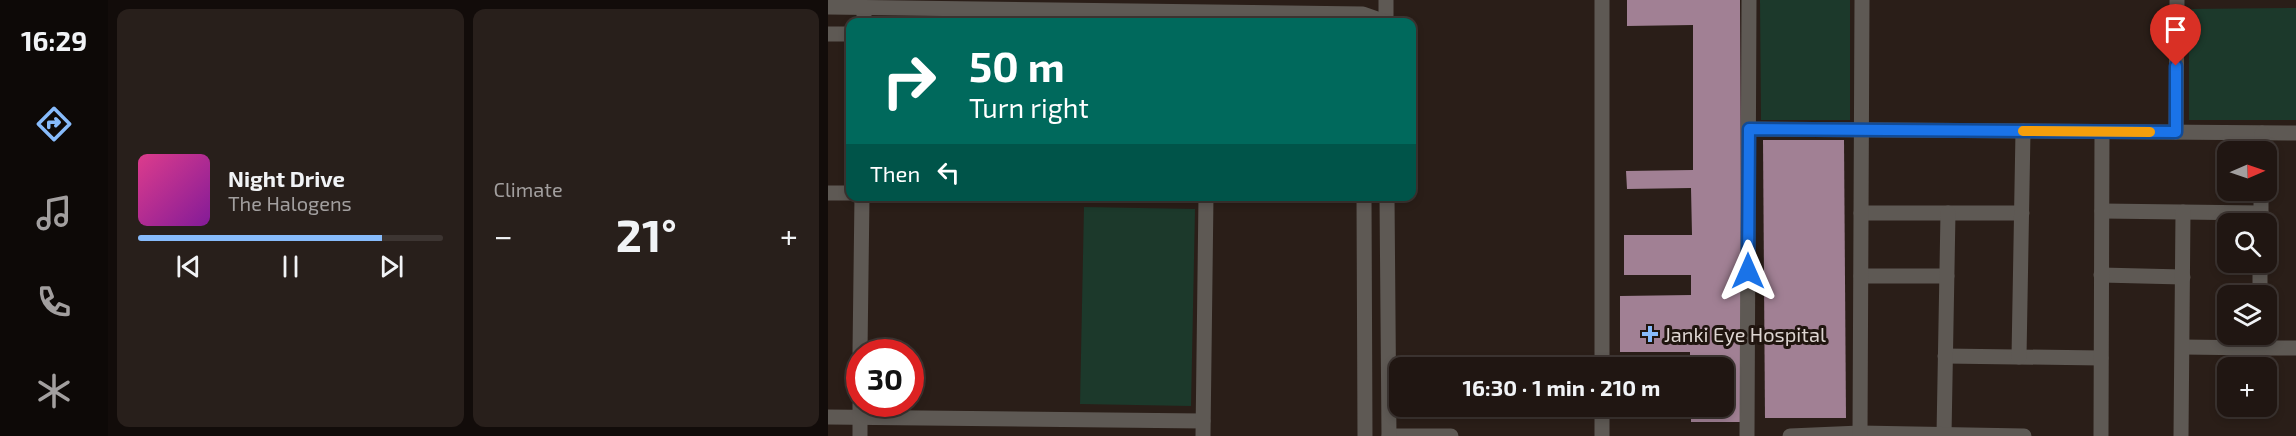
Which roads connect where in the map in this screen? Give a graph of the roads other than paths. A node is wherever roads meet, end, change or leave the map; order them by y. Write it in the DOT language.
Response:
graph roads {
  1 [pos="1386,0"];
  2 [pos="1602,0"];
  3 [pos="1749,0"];
  4 [pos="1862,0"];
  5 [pos="2177,0"];
  6 [pos="1015,5"];
  7 [pos="1155,6"];
  8 [pos="828,7"];
  9 [pos="1363,12"];
  10 [pos="864,15"];
  11 [pos="1377,18"];
  12 [pos="1386,18"];
  13 [pos="828,34"];
  14 [pos="846,34"];
  15 [pos="1749,129"];
  16 [pos="1862,130"];
  17 [pos="2023,131"];
  18 [pos="2102,132"];
  19 [pos="2176,132"];
  20 [pos="2262,133"];
  21 [pos="2296,133"];
  22 [pos="2262,141"];
  23 [pos="828,193"];
  24 [pos="846,194"];
  25 [pos="862,201"];
  26 [pos="1206,201"];
  27 [pos="1364,201"];
  28 [pos="1387,201"];
  29 [pos="2102,211"];
  30 [pos="2183,212"];
  31 [pos="1861,213"];
  32 [pos="1947,213"];
  33 [pos="2022,213"];
  34 [pos="2217,215"];
  35 [pos="2102,275"];
  36 [pos="1861,276"];
  37 [pos="1947,276"];
  38 [pos="2183,277"];
  39 [pos="860,339"];
  40 [pos="2217,344"];
  41 [pos="2277,344"];
  42 [pos="2183,347"];
  43 [pos="2296,348"];
  44 [pos="1602,357"];
  45 [pos="1945,357"];
  46 [pos="2019,357"];
  47 [pos="2101,358"];
  48 [pos="846,413"];
  49 [pos="924,414"];
  50 [pos="828,417"];
  51 [pos="860,417"];
  52 [pos="1602,417"];
  53 [pos="1203,429"];
  54 [pos="1860,435"];
  55 [pos="1944,435"];
  56 [pos="860,436"];
  57 [pos="1365,436"];
  58 [pos="1389,436"];
  59 [pos="1451,436"];
  60 [pos="1602,436"];
  61 [pos="1748,436"];
  62 [pos="1790,436"];
  63 [pos="2022,436"];
  64 [pos="2101,436"];
  65 [pos="2181,436"];
  1 -- 12 [label="street"];
  2 -- 44 [label="street"];
  3 -- 15 [label="street"];
  4 -- 16 [label="street"];
  5 -- 19 [label="street"];
  6 -- 7 [label="street"];
  6 -- 10 [label="street"];
  7 -- 9 [label="street"];
  8 -- 10 [label="street"];
  9 -- 11 [label="street"];
  13 -- 14 [label="street"];
  15 -- 16 [label="street"];
  15 -- 61 [label="street"];
  16 -- 17 [label="street"];
  16 -- 31 [label="street"];
  17 -- 18 [label="street"];
  17 -- 33 [label="street"];
  18 -- 19 [label="street"];
  18 -- 29 [label="street"];
  19 -- 20 [label="street"];
  20 -- 21 [label="street"];
  20 -- 22 [label="street"];
  23 -- 24 [label="street"];
  25 -- 39 [label="street"];
  26 -- 53 [label="street"];
  27 -- 57 [label="street"];
  28 -- 58 [label="street"];
  29 -- 30 [label="street"];
  29 -- 35 [label="street"];
  30 -- 34 [label="street"];
  30 -- 38 [label="street"];
  31 -- 32 [label="street"];
  31 -- 36 [label="street"];
  32 -- 33 [label="street"];
  32 -- 37 [label="street"];
  33 -- 46 [label="street"];
  35 -- 38 [label="street"];
  35 -- 47 [label="street"];
  36 -- 37 [label="street"];
  36 -- 54 [label="street"];
  37 -- 45 [label="street"];
  38 -- 42 [label="street"];
  40 -- 42 [label="street"];
  41 -- 43 [label="street"];
  42 -- 65 [label="street"];
  45 -- 46 [label="street"];
  45 -- 55 [label="street"];
  46 -- 47 [label="street"];
  47 -- 64 [label="street"];
  48 -- 50 [label="street"];
  49 -- 53 [label="street"];
  51 -- 56 [label="street"];
  52 -- 60 [label="street"];
  54 -- 55 [label="street"];
  54 -- 62 [label="street"];
  55 -- 63 [label="street"];
  58 -- 59 [label="street"];
}
